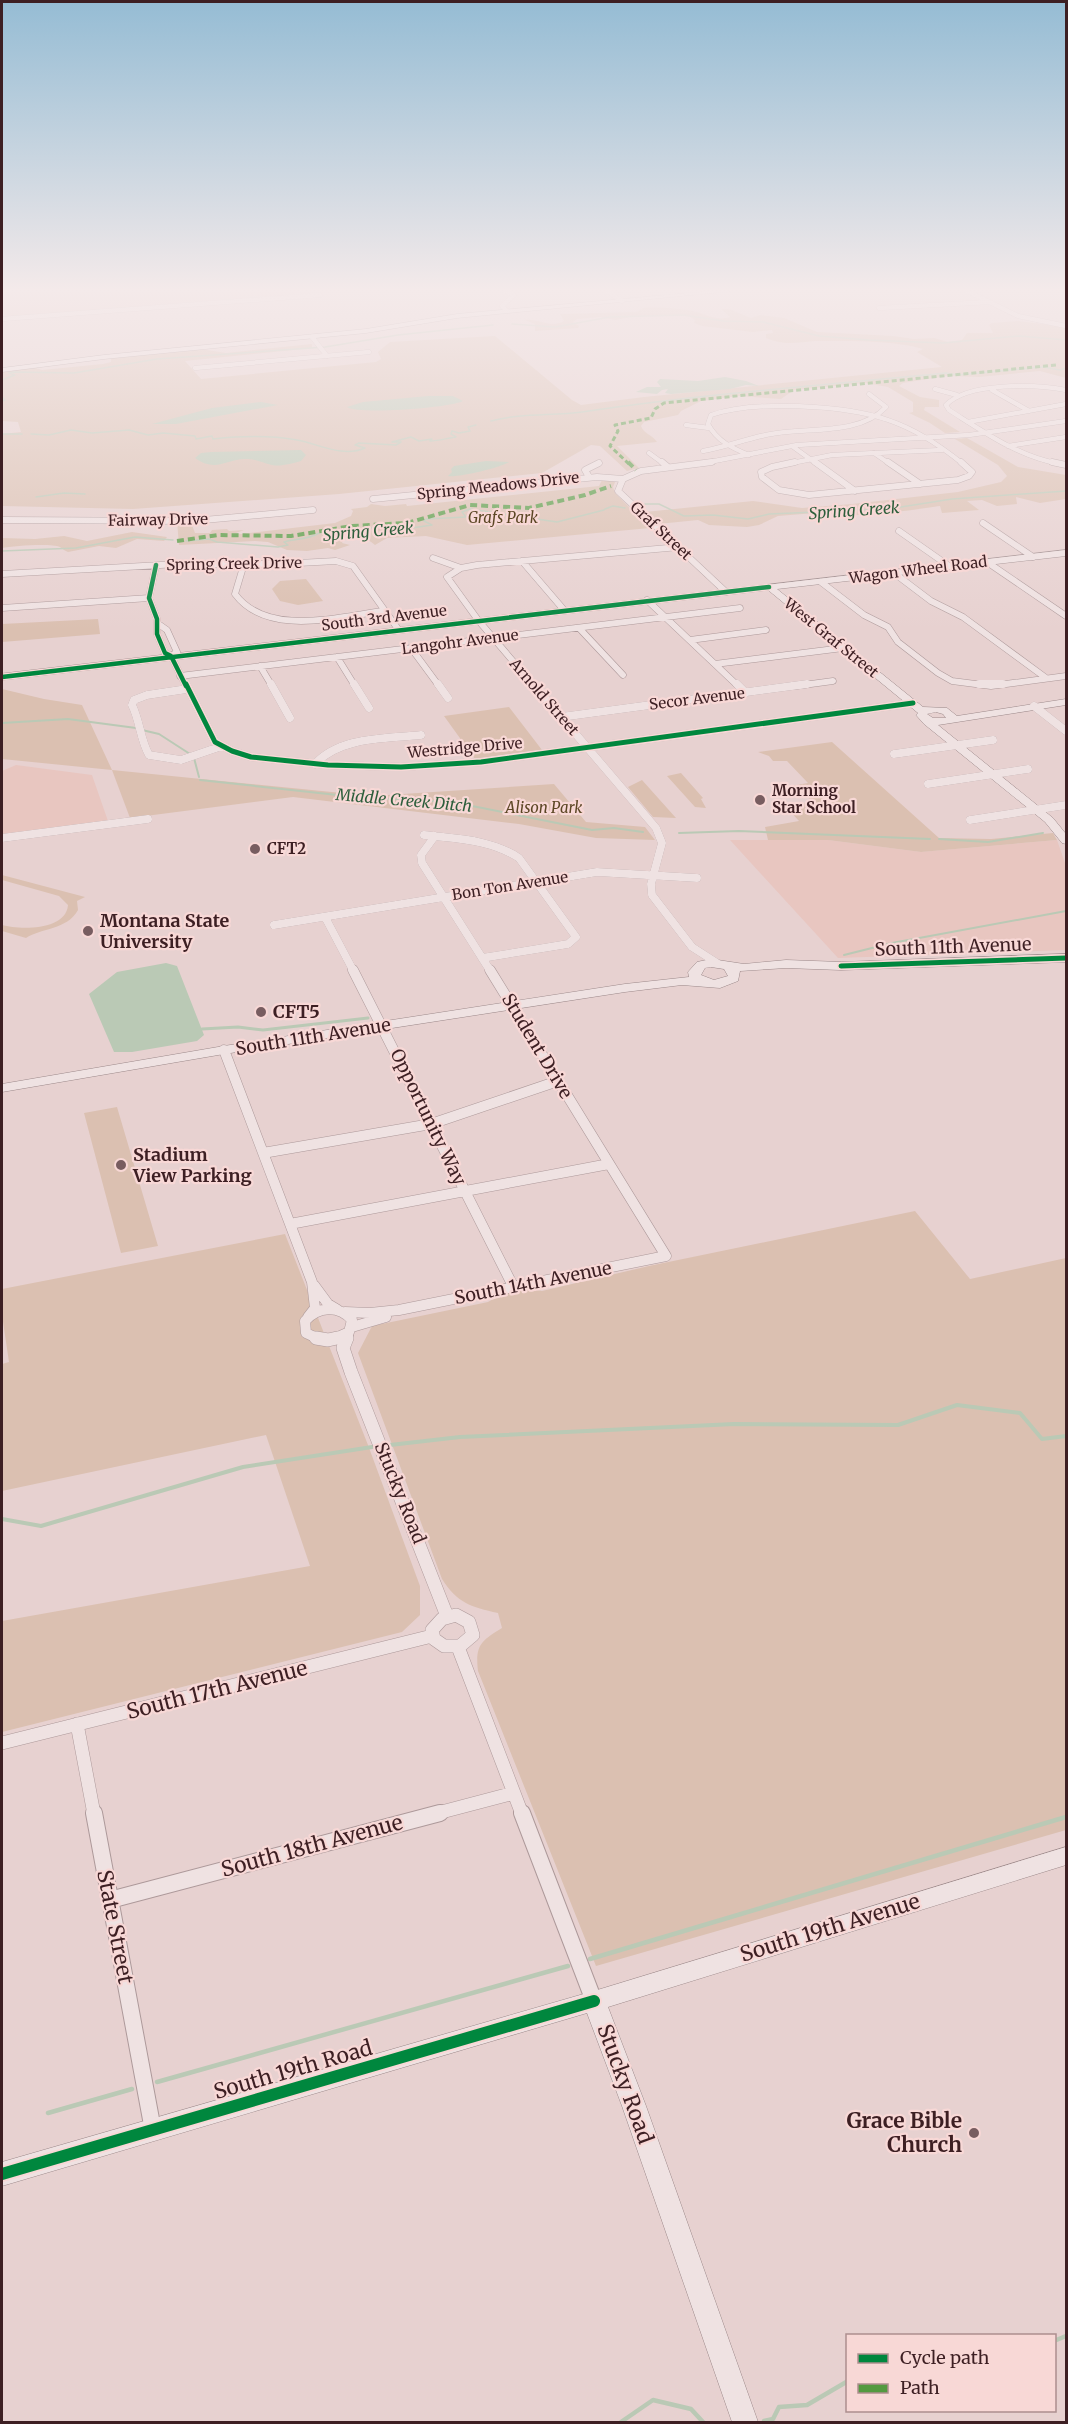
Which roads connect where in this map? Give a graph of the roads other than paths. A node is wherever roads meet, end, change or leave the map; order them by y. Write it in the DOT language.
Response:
graph roads {
  1 [pos="819,404"];
  2 [pos="884,404"];
  3 [pos="946,404"];
  4 [pos="1017,404"];
  5 [pos="1066,404"];
  6 [pos="821,409"];
  7 [pos="1029,411"];
  8 [pos="876,416"];
  9 [pos="1066,421"];
  10 [pos="968,422"];
  11 [pos="686,425"];
  12 [pos="710,428"];
  13 [pos="987,433"];
  14 [pos="1066,437"];
  15 [pos="923,438"];
  16 [pos="730,446"];
  17 [pos="792,446"];
  18 [pos="1008,446"];
  19 [pos="942,450"];
  20 [pos="703,451"];
  21 [pos="874,452"];
  22 [pos="649,453"];
  23 [pos="749,455"];
  24 [pos="810,458"];
  25 [pos="599,463"];
  26 [pos="1066,465"];
  27 [pos="668,467"];
  28 [pos="589,477"];
  29 [pos="623,479"];
  30 [pos="920,484"];
  31 [pos="855,491"];
  32 [pos="373,499"];
  33 [pos="313,510"];
  34 [pos="2,520"];
  35 [pos="982,523"];
  36 [pos="899,531"];
  37 [pos="679,547"];
  38 [pos="1066,553"];
  39 [pos="1034,556"];
  40 [pos="433,558"];
  41 [pos="522,561"];
  42 [pos="987,562"];
  43 [pos="244,564"];
  44 [pos="156,565"];
  45 [pos="949,566"];
  46 [pos="461,568"];
  47 [pos="894,573"];
  48 [pos="2,574"];
  49 [pos="821,582"];
  50 [pos="773,590"];
  51 [pos="726,592"];
  52 [pos="148,598"];
  53 [pos="647,600"];
  54 [pos="2,608"];
  55 [pos="740,608"];
  56 [pos="383,610"];
  57 [pos="564,610"];
  58 [pos="1066,616"];
  59 [pos="665,617"];
  60 [pos="478,620"];
  61 [pos="157,623"];
  62 [pos="579,628"];
  63 [pos="398,629"];
  64 [pos="766,630"];
  65 [pos="493,638"];
  66 [pos="690,640"];
  67 [pos="411,648"];
  68 [pos="843,648"];
  69 [pos="171,656"];
  70 [pos="336,657"];
  71 [pos="715,664"];
  72 [pos="260,666"];
  73 [pos="623,675"];
  74 [pos="1066,675"];
  75 [pos="180,676"];
  76 [pos="2,677"];
  77 [pos="1046,678"];
  78 [pos="833,681"];
  79 [pos="893,688"];
  80 [pos="187,689"];
  81 [pos="746,693"];
  82 [pos="448,698"];
  83 [pos="1066,702"];
  84 [pos="913,703"];
  85 [pos="1034,706"];
  86 [pos="369,708"];
  87 [pos="945,715"];
  88 [pos="924,716"];
  89 [pos="561,717"];
  90 [pos="290,718"];
  91 [pos="1066,731"];
  92 [pos="946,734"];
  93 [pos="421,735"];
  94 [pos="993,740"];
  95 [pos="959,745"];
  96 [pos="222,746"];
  97 [pos="588,748"];
  98 [pos="894,754"];
  99 [pos="315,764"];
  100 [pos="1028,769"];
  101 [pos="995,774"];
  102 [pos="928,784"];
  103 [pos="1066,805"];
  104 [pos="1036,810"];
  105 [pos="148,819"];
  106 [pos="970,820"];
  107 [pos="424,835"];
  108 [pos="435,836"];
  109 [pos="2,838"];
  110 [pos="1066,841"];
  111 [pos="654,874"];
  112 [pos="697,878"];
  113 [pos="537,882"];
  114 [pos="444,897"];
  115 [pos="325,916"];
  116 [pos="274,925"];
  117 [pos="694,949"];
  118 [pos="482,958"];
  119 [pos="1066,958"];
  120 [pos="726,969"];
  121 [pos="698,973"];
  122 [pos="513,1006"];
  123 [pos="383,1027"];
  124 [pos="224,1050"];
  125 [pos="558,1081"];
  126 [pos="2,1088"];
  127 [pos="431,1124"];
  128 [pos="263,1153"];
  129 [pos="609,1164"];
  130 [pos="464,1190"];
  131 [pos="290,1224"];
  132 [pos="666,1256"];
  133 [pos="312,1282"];
  134 [pos="513,1286"];
  135 [pos="399,1310"];
  136 [pos="342,1311"];
  137 [pos="308,1317"];
  138 [pos="351,1330"];
  139 [pos="321,1341"];
  140 [pos="351,1371"];
  141 [pos="447,1616"];
  142 [pos="432,1636"];
  143 [pos="458,1647"];
  144 [pos="77,1724"];
  145 [pos="2,1743"];
  146 [pos="514,1793"];
  147 [pos="1066,1856"];
  148 [pos="110,1900"];
  149 [pos="594,2001"];
  150 [pos="153,2130"];
  151 [pos="2,2174"];
  152 [pos="745,2422"];
  1 -- 6 [label="street"];
  2 -- 8 [label="street"];
  3 -- 10 [label="street"];
  4 -- 7 [label="street"];
  5 -- 7 [label="street"];
  6 -- 8 [label="street"];
  6 -- 12 [label="street"];
  7 -- 10 [label="street"];
  8 -- 15 [label="street"];
  8 -- 16 [label="street"];
  9 -- 13 [label="street, Graf Street"];
  10 -- 13 [label="street"];
  11 -- 12 [label="street"];
  12 -- 16 [label="street"];
  13 -- 15 [label="street, Graf Street"];
  13 -- 18 [label="street"];
  14 -- 18 [label="street"];
  15 -- 17 [label="street, Graf Street"];
  15 -- 19 [label="street"];
  16 -- 20 [label="street"];
  16 -- 23 [label="street"];
  17 -- 23 [label="street, Graf Street"];
  17 -- 24 [label="street"];
  18 -- 26 [label="street"];
  19 -- 21 [label="street"];
  19 -- 30 [label="street"];
  21 -- 24 [label="street"];
  21 -- 30 [label="street"];
  22 -- 27 [label="street"];
  23 -- 27 [label="street, Graf Street"];
  24 -- 31 [label="street"];
  24 -- 31 [label="street"];
  25 -- 28 [label="street"];
  27 -- 29 [label="street, Graf Street"];
  28 -- 29 [label="street, Spring Meadows Drive"];
  28 -- 32 [label="street, Spring Meadows Drive"];
  29 -- 37 [label="street, Graf Street"];
  30 -- 31 [label="street"];
  33 -- 34 [label="street, Fairway Drive"];
  35 -- 39 [label="street"];
  36 -- 45 [label="street"];
  37 -- 41 [label="street"];
  37 -- 51 [label="street, Graf Street"];
  38 -- 39 [label="street, Wagon Wheel Road"];
  39 -- 42 [label="street, Wagon Wheel Road"];
  40 -- 46 [label="street"];
  41 -- 46 [label="street"];
  41 -- 57 [label="street"];
  42 -- 45 [label="street, Wagon Wheel Road"];
  42 -- 58 [label="street"];
  43 -- 44 [label="street, Spring Creek Drive"];
  43 -- 56 [label="street, Spring Creek Drive"];
  43 -- 56 [label="street"];
  44 -- 48 [label="street, Spring Creek Drive"];
  44 -- 52 [label="street"];
  45 -- 47 [label="street, Wagon Wheel Road"];
  46 -- 60 [label="street, Arnold Street"];
  47 -- 49 [label="street, Wagon Wheel Road"];
  47 -- 77 [label="street"];
  49 -- 50 [label="street, Wagon Wheel Road"];
  49 -- 77 [label="street"];
  50 -- 51 [label="street, South 3rd Avenue"];
  50 -- 68 [label="street, West Graf Street"];
  51 -- 53 [label="street, South 3rd Avenue"];
  52 -- 54 [label="street"];
  52 -- 61 [label="street"];
  53 -- 57 [label="street, South 3rd Avenue"];
  53 -- 59 [label="street"];
  55 -- 59 [label="street, Langohr Avenue"];
  56 -- 63 [label="street, Spring Creek Drive"];
  57 -- 60 [label="street, South 3rd Avenue"];
  59 -- 62 [label="street, Langohr Avenue"];
  59 -- 66 [label="street"];
  60 -- 63 [label="street, South 3rd Avenue"];
  60 -- 65 [label="street, Arnold Street"];
  61 -- 69 [label="street"];
  61 -- 69 [label="street"];
  62 -- 65 [label="street, Langohr Avenue"];
  62 -- 73 [label="street"];
  63 -- 69 [label="street, South 3rd Avenue"];
  64 -- 66 [label="street"];
  65 -- 67 [label="street, Langohr Avenue"];
  65 -- 89 [label="street, Arnold Street"];
  66 -- 71 [label="street"];
  67 -- 70 [label="street, Langohr Avenue"];
  67 -- 82 [label="street"];
  68 -- 71 [label="street"];
  68 -- 79 [label="street, West Graf Street"];
  69 -- 75 [label="street"];
  69 -- 76 [label="street, South 3rd Avenue"];
  70 -- 72 [label="street, Langohr Avenue"];
  70 -- 86 [label="street"];
  71 -- 81 [label="street"];
  72 -- 75 [label="street, Langohr Avenue"];
  72 -- 90 [label="street"];
  74 -- 77 [label="street"];
  75 -- 80 [label="street"];
  78 -- 81 [label="street, Secor Avenue"];
  79 -- 84 [label="street, West Graf Street"];
  79 -- 87 [label="street, West Graf Street"];
  80 -- 96 [label="street"];
  80 -- 96 [label="street"];
  81 -- 89 [label="street, Secor Avenue"];
  83 -- 85 [label="street"];
  84 -- 88 [label="street, West Graf Street"];
  84 -- 97 [label="street, Westridge Drive"];
  85 -- 87 [label="street"];
  85 -- 91 [label="street"];
  87 -- 88 [label="street"];
  87 -- 92 [label="street"];
  88 -- 92 [label="street, West Graf Street"];
  89 -- 97 [label="street, Arnold Street"];
  92 -- 95 [label="street, West Graf Street"];
  93 -- 99 [label="street"];
  94 -- 95 [label="street"];
  95 -- 98 [label="street"];
  95 -- 101 [label="street, West Graf Street"];
  96 -- 99 [label="street, Westridge Drive"];
  97 -- 99 [label="street, Westridge Drive"];
  97 -- 111 [label="street, Arnold Street"];
  100 -- 101 [label="street"];
  101 -- 102 [label="street"];
  101 -- 104 [label="street, West Graf Street"];
  103 -- 104 [label="street"];
  104 -- 106 [label="street"];
  104 -- 110 [label="street, West Graf Street"];
  105 -- 109 [label="street"];
  107 -- 108 [label="street"];
  108 -- 113 [label="street"];
  108 -- 114 [label="street, Student Drive"];
  111 -- 112 [label="street, Bon Ton Avenue"];
  111 -- 113 [label="street, Bon Ton Avenue"];
  111 -- 117 [label="street, Arnold Street"];
  113 -- 114 [label="street, Bon Ton Avenue"];
  113 -- 118 [label="street"];
  114 -- 115 [label="street, Bon Ton Avenue"];
  114 -- 118 [label="street, Student Drive"];
  115 -- 116 [label="street, Bon Ton Avenue"];
  115 -- 123 [label="street, Opportunity Way"];
  117 -- 120 [label="street, Arnold Street"];
  117 -- 121 [label="street, Arnold Street"];
  118 -- 122 [label="street, Student Drive"];
  119 -- 120 [label="street, South 11th Avenue"];
  120 -- 121 [label="street"];
  120 -- 121 [label="street"];
  121 -- 122 [label="street, South 11th Avenue"];
  122 -- 123 [label="street, South 11th Avenue"];
  122 -- 125 [label="street, Student Drive"];
  123 -- 124 [label="street, South 11th Avenue"];
  123 -- 127 [label="street, Opportunity Way"];
  124 -- 126 [label="street, South 11th Avenue"];
  124 -- 128 [label="street"];
  125 -- 127 [label="street"];
  125 -- 129 [label="street, Student Drive"];
  127 -- 128 [label="street"];
  127 -- 130 [label="street, Opportunity Way"];
  128 -- 131 [label="street"];
  129 -- 130 [label="street"];
  129 -- 132 [label="street, Student Drive"];
  130 -- 131 [label="street"];
  130 -- 134 [label="street, Opportunity Way"];
  131 -- 133 [label="street"];
  132 -- 134 [label="street, South 14th Avenue"];
  133 -- 136 [label="street"];
  133 -- 137 [label="street"];
  134 -- 135 [label="street, South 14th Avenue"];
  135 -- 136 [label="street, South 14th Avenue"];
  135 -- 138 [label="street, South 14th Avenue"];
  136 -- 137 [label="street"];
  136 -- 138 [label="street"];
  137 -- 139 [label="street"];
  138 -- 139 [label="street"];
  138 -- 140 [label="street, Stucky Road"];
  139 -- 140 [label="street, Stucky Road"];
  140 -- 141 [label="street, Stucky Road"];
  141 -- 142 [label="street"];
  141 -- 143 [label="street"];
  142 -- 143 [label="street"];
  142 -- 144 [label="street, South 17th Avenue"];
  143 -- 146 [label="street, Stucky Road"];
  144 -- 145 [label="street, South 17th Avenue"];
  144 -- 148 [label="street, State Street"];
  146 -- 148 [label="street, South 18th Avenue"];
  146 -- 149 [label="street, Stucky Road"];
  147 -- 149 [label="street, South 19th Avenue"];
  148 -- 150 [label="street, State Street"];
  149 -- 150 [label="street, South 19th Road"];
  149 -- 152 [label="street, Stucky Road"];
  150 -- 151 [label="street, South 19th Road"];
}
